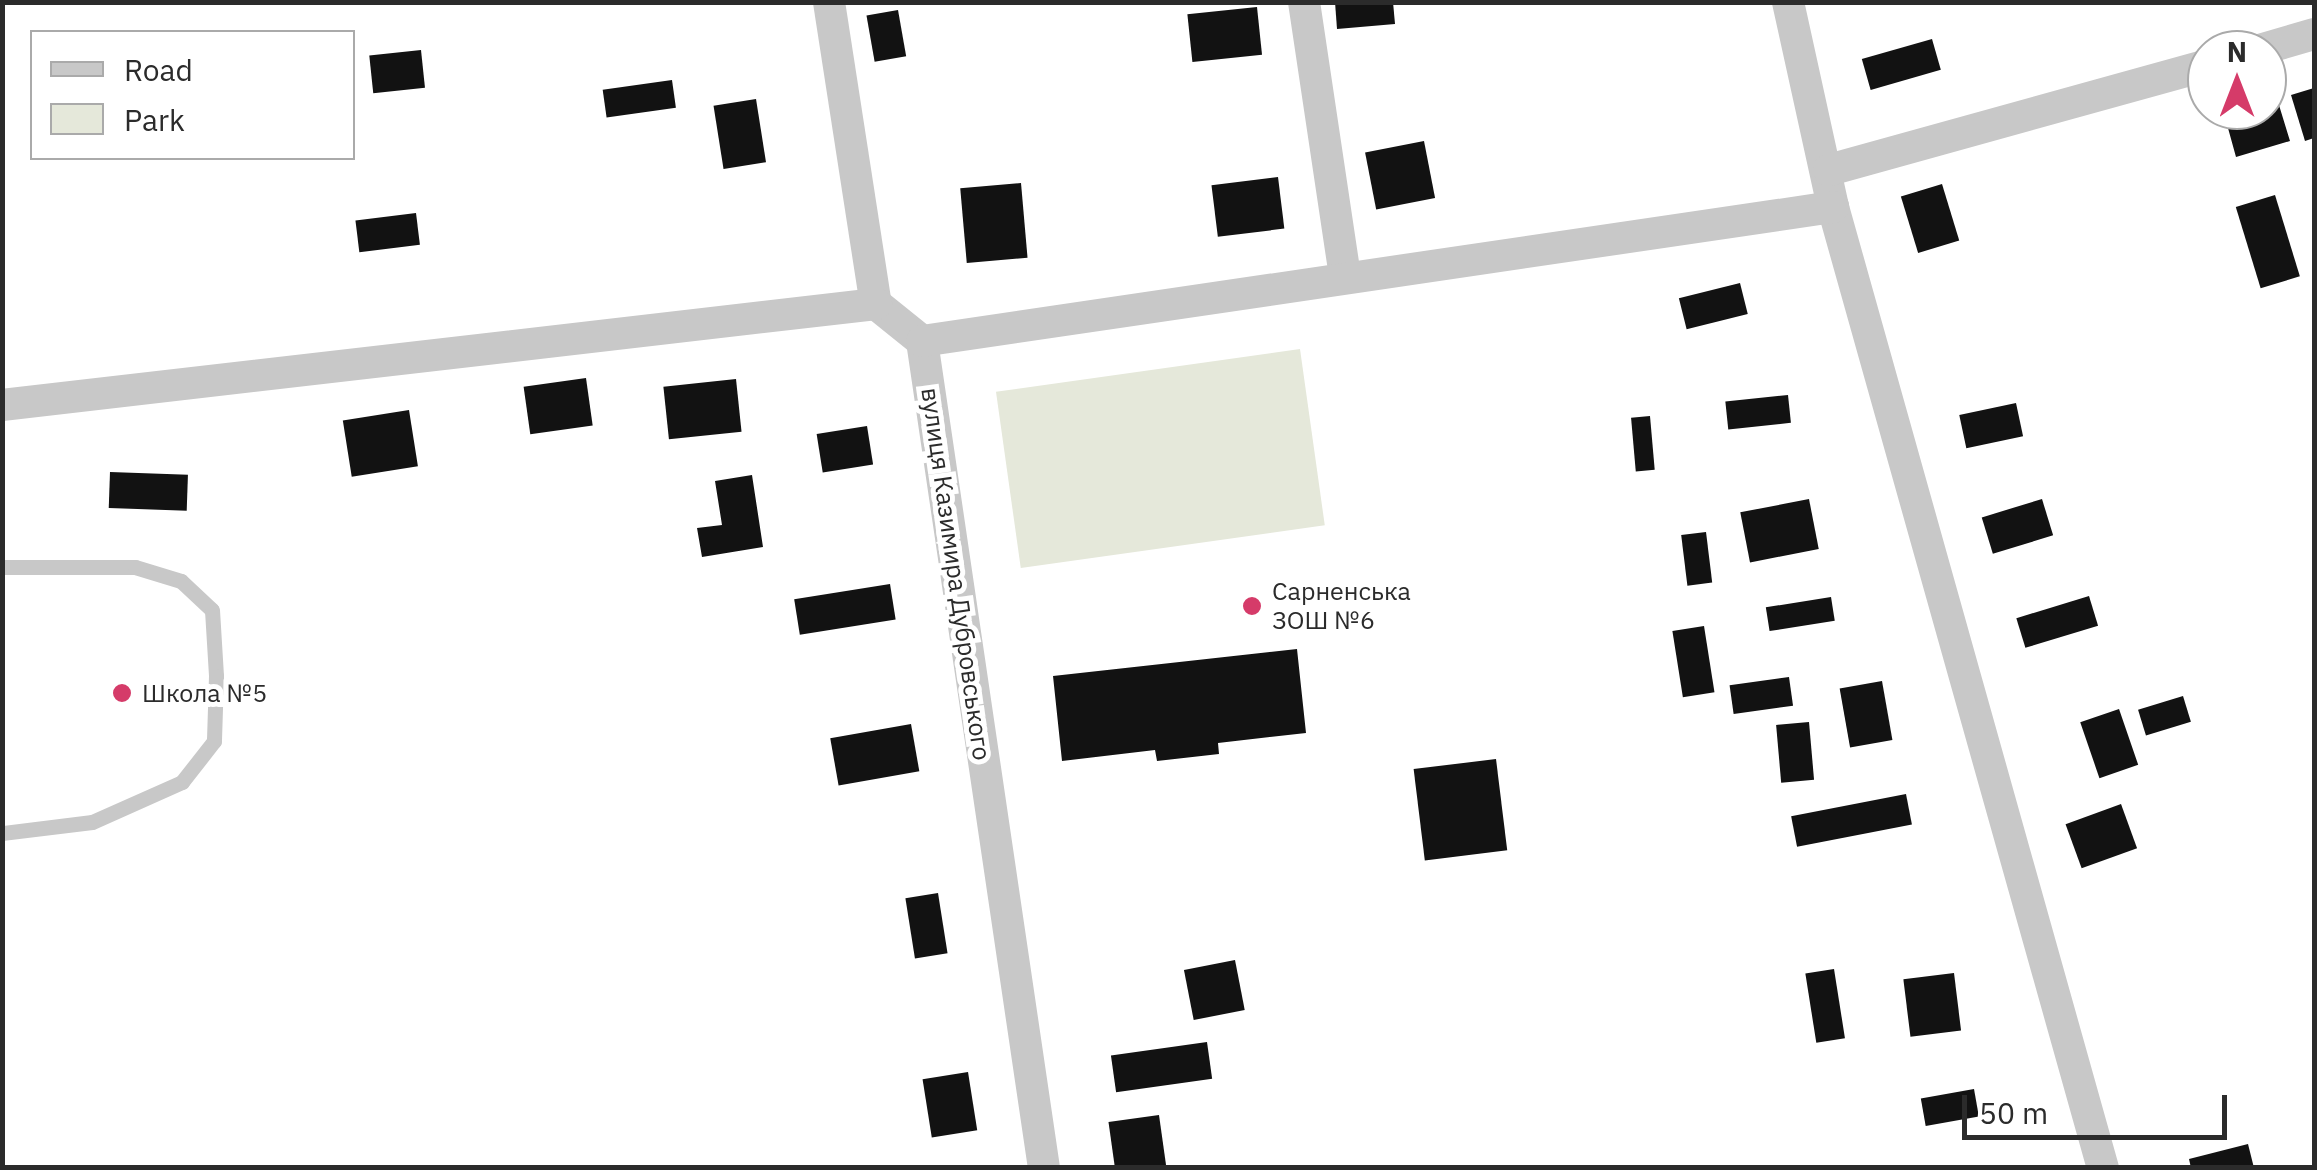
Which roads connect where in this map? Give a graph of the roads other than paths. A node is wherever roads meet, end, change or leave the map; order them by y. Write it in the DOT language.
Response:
graph roads {
  1 [pos="829,2"];
  2 [pos="1304,2"];
  3 [pos="1788,2"];
  4 [pos="2314,34"];
  5 [pos="2287,42"];
  6 [pos="2187,70"];
  7 [pos="1829,170"];
  8 [pos="1833,206"];
  9 [pos="1344,277"];
  10 [pos="876,304"];
  11 [pos="922,341"];
  12 [pos="2,404"];
  13 [pos="2,567"];
  14 [pos="2,832"];
  15 [pos="1044,1168"];
  16 [pos="2103,1168"];
  1 -- 10 [label="street"];
  2 -- 9 [label="street"];
  3 -- 7 [label="street"];
  4 -- 5 [label="street"];
  6 -- 7 [label="street"];
  7 -- 8 [label="street"];
  8 -- 9 [label="street"];
  8 -- 16 [label="street"];
  9 -- 11 [label="street"];
  10 -- 11 [label="street"];
  10 -- 12 [label="street"];
  11 -- 15 [label="street, вулиця Казимира Дубровського"];
  13 -- 14 [label="lane"];
}
